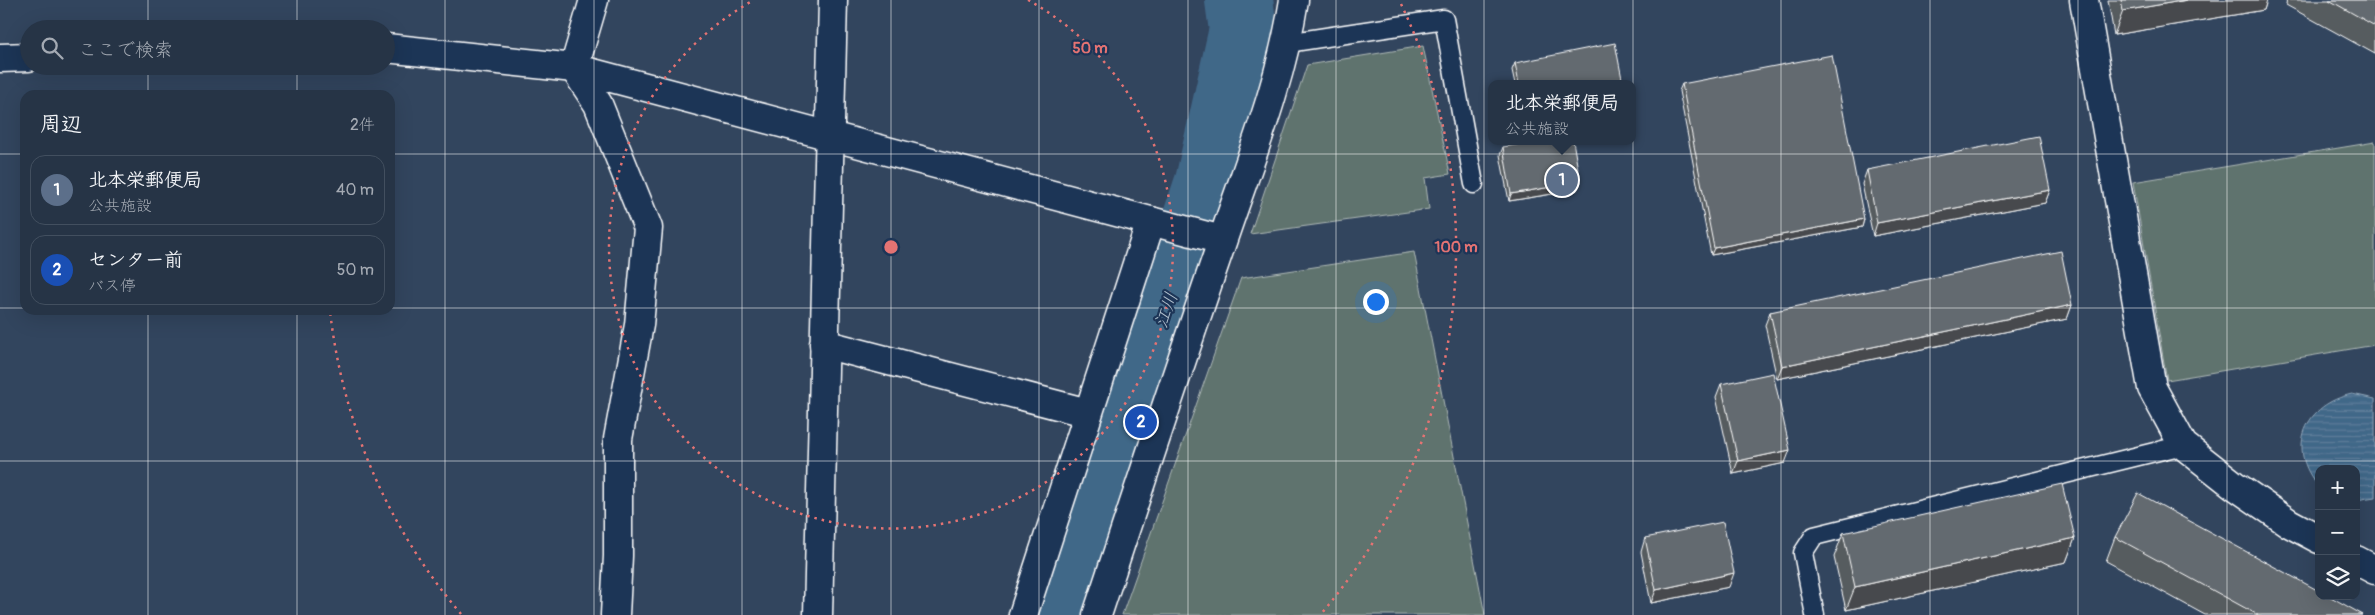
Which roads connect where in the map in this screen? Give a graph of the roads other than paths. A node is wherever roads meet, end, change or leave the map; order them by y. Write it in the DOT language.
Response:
graph roads {
  1 [pos="594,0"];
  2 [pos="833,0"];
  3 [pos="1294,0"];
  4 [pos="2084,0"];
  5 [pos="1287,43"];
  6 [pos="395,49"];
  7 [pos="20,57"];
  8 [pos="0,58"];
  9 [pos="574,68"];
  10 [pos="829,136"];
  11 [pos="1474,184"];
  12 [pos="1151,221"];
  13 [pos="1222,240"];
  14 [pos="824,344"];
  15 [pos="1088,413"];
  16 [pos="2183,445"];
  17 [pos="2315,537"];
  18 [pos="2360,562"];
  19 [pos="2375,570"];
  20 [pos="615,615"];
  21 [pos="818,615"];
  22 [pos="1022,615"];
  23 [pos="1097,615"];
  24 [pos="1815,615"];
  1 -- 9 [label="street"];
  2 -- 10 [label="street"];
  3 -- 5 [label="street"];
  4 -- 16 [label="street"];
  5 -- 11 [label="lane"];
  5 -- 13 [label="street"];
  6 -- 9 [label="street"];
  7 -- 8 [label="street"];
  9 -- 10 [label="street"];
  9 -- 20 [label="street"];
  10 -- 12 [label="street"];
  10 -- 14 [label="street"];
  12 -- 13 [label="street"];
  12 -- 15 [label="street"];
  13 -- 23 [label="street"];
  14 -- 15 [label="street"];
  14 -- 21 [label="street"];
  15 -- 22 [label="street"];
  16 -- 17 [label="street"];
  16 -- 24 [label="lane"];
  18 -- 19 [label="street"];
}
